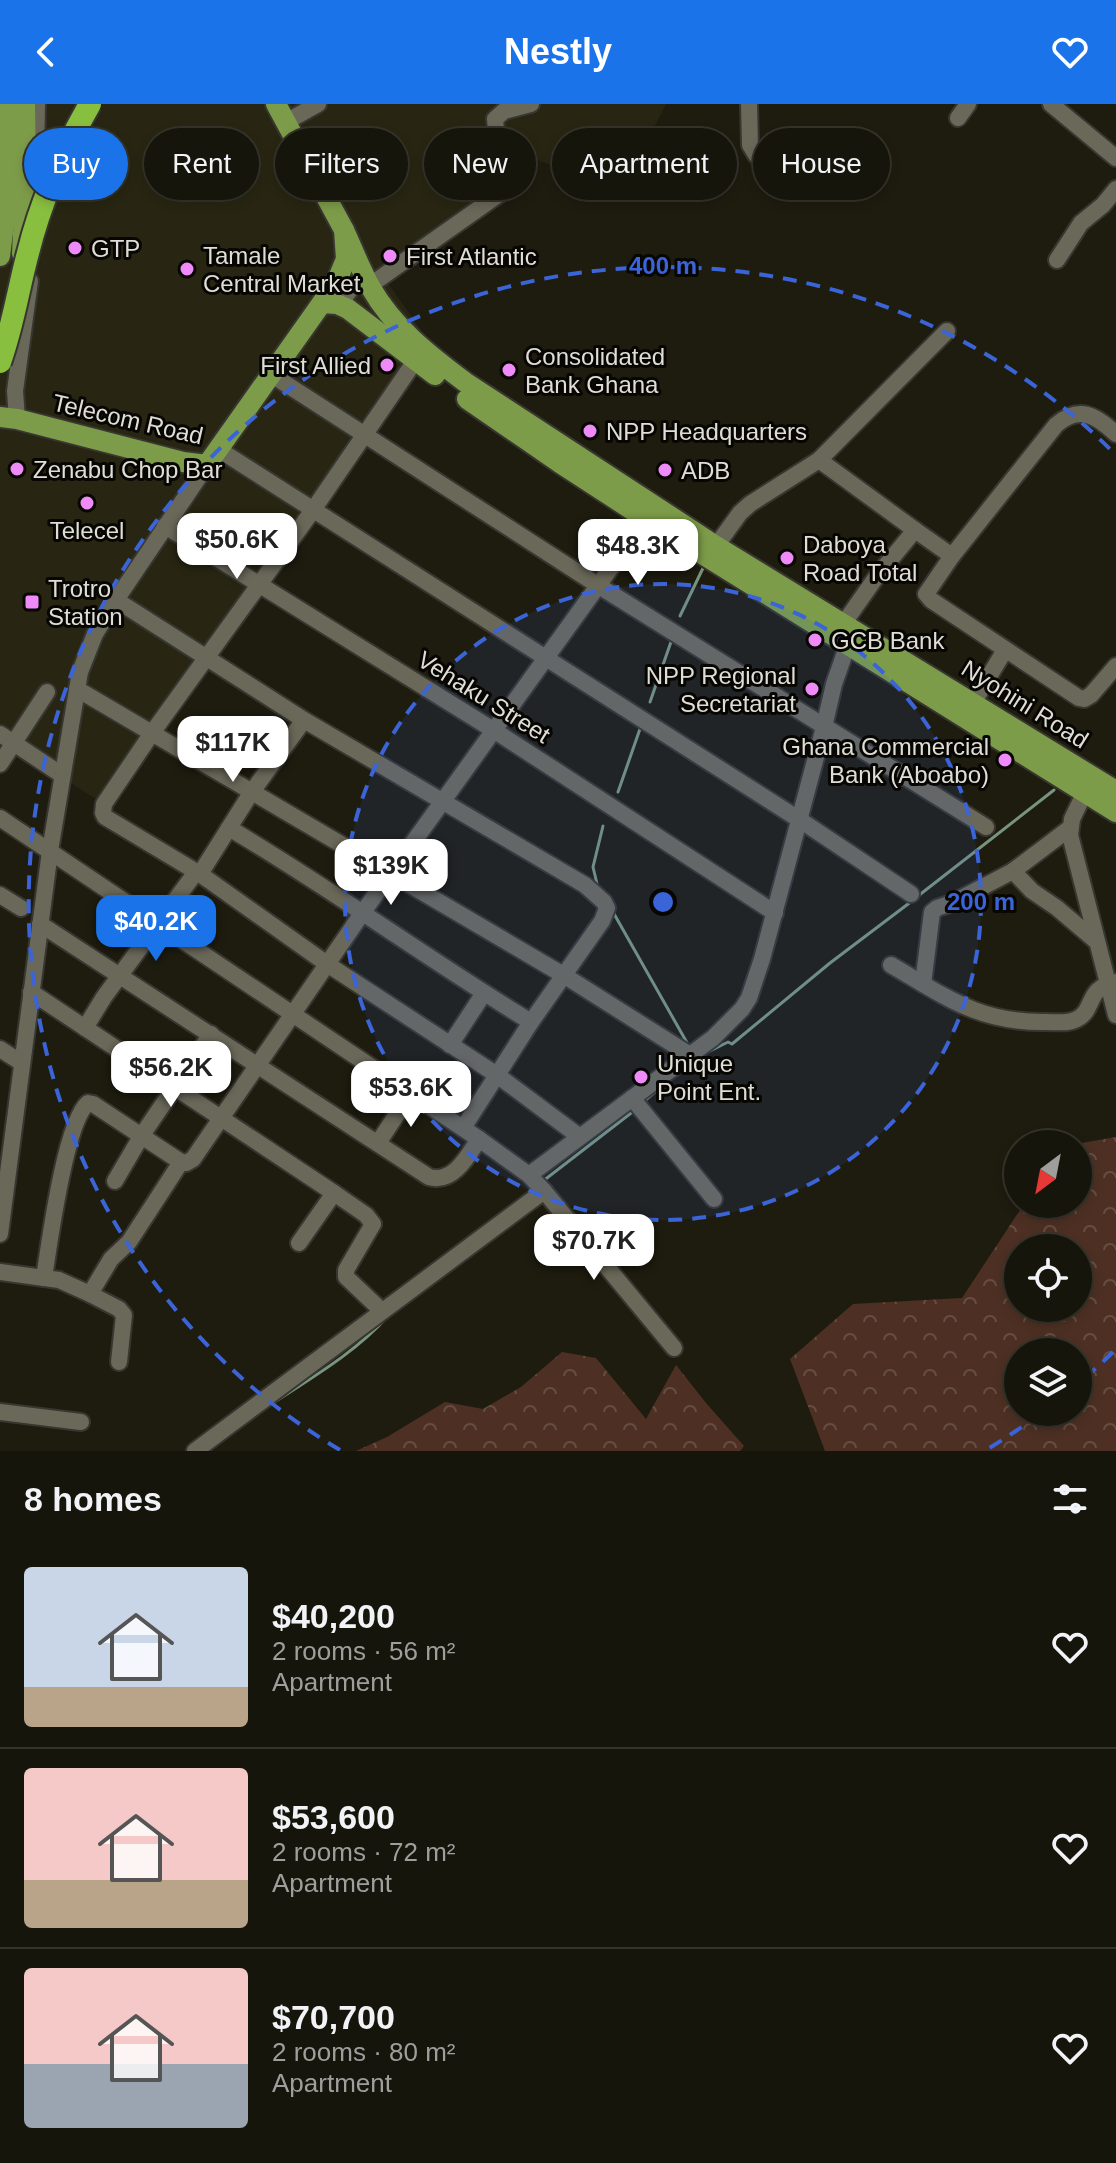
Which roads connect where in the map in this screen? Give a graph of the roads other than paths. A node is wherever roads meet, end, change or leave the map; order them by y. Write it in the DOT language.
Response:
graph roads {
  1 [pos="7,104"];
  2 [pos="25,104"];
  3 [pos="37,104"];
  4 [pos="75,104"];
  5 [pos="90,104"];
  6 [pos="318,104"];
  7 [pos="531,104"];
  8 [pos="749,104"];
  9 [pos="1051,104"];
  10 [pos="281,113"];
  11 [pos="753,150"];
  12 [pos="1116,158"];
  13 [pos="1116,189"];
  14 [pos="344,230"];
  15 [pos="2,233"];
  16 [pos="0,256"];
  17 [pos="1057,260"];
  18 [pos="369,286"];
  19 [pos="322,303"];
  20 [pos="348,309"];
  21 [pos="0,317"];
  22 [pos="947,331"];
  23 [pos="415,361"];
  24 [pos="0,362"];
  25 [pos="0,374"];
  26 [pos="272,375"];
  27 [pos="8,418"];
  28 [pos="365,434"];
  29 [pos="1116,434"];
  30 [pos="213,457"];
  31 [pos="819,460"];
  32 [pos="313,510"];
  33 [pos="646,519"];
  34 [pos="165,526"];
  35 [pos="915,530"];
  36 [pos="716,546"];
  37 [pos="952,556"];
  38 [pos="260,584"];
  39 [pos="599,586"];
  40 [pos="116,600"];
  41 [pos="844,623"];
  42 [pos="848,644"];
  43 [pos="1005,650"];
  44 [pos="548,657"];
  45 [pos="206,658"];
  46 [pos="1116,666"];
  47 [pos="77,689"];
  48 [pos="47,692"];
  49 [pos="973,703"];
  50 [pos="304,720"];
  51 [pos="824,727"];
  52 [pos="495,731"];
  53 [pos="152,733"];
  54 [pos="7,739"];
  55 [pos="0,764"];
  56 [pos="62,775"];
  57 [pos="1116,791"];
  58 [pos="1085,792"];
  59 [pos="251,793"];
  60 [pos="443,803"];
  61 [pos="1116,812"];
  62 [pos="0,818"];
  63 [pos="800,820"];
  64 [pos="986,827"];
  65 [pos="229,828"];
  66 [pos="1070,828"];
  67 [pos="50,851"];
  68 [pos="1013,871"];
  69 [pos="198,873"];
  70 [pos="391,874"];
  71 [pos="911,894"];
  72 [pos="0,895"];
  73 [pos="21,908"];
  74 [pos="363,912"];
  75 [pos="775,913"];
  76 [pos="40,924"];
  77 [pos="159,925"];
  78 [pos="1097,942"];
  79 [pos="327,964"];
  80 [pos="891,965"];
  81 [pos="565,976"];
  82 [pos="121,977"];
  83 [pos="1113,983"];
  84 [pos="923,984"];
  85 [pos="31,992"];
  86 [pos="484,993"];
  87 [pos="293,1014"];
  88 [pos="1116,1015"];
  89 [pos="531,1022"];
  90 [pos="85,1028"];
  91 [pos="211,1034"];
  92 [pos="450,1045"];
  93 [pos="0,1049"];
  94 [pos="690,1055"];
  95 [pos="22,1063"];
  96 [pos="258,1064"];
  97 [pos="497,1075"];
  98 [pos="175,1088"];
  99 [pos="411,1093"];
  100 [pos="632,1098"];
  101 [pos="220,1118"];
  102 [pos="463,1128"];
  103 [pos="142,1135"];
  104 [pos="580,1137"];
  105 [pos="479,1139"];
  106 [pos="378,1143"];
  107 [pos="181,1162"];
  108 [pos="529,1175"];
  109 [pos="115,1181"];
  110 [pos="544,1191"];
  111 [pos="334,1193"];
  112 [pos="2,1198"];
  113 [pos="714,1199"];
  114 [pos="0,1234"];
  115 [pos="299,1243"];
  116 [pos="0,1272"];
  117 [pos="44,1278"];
  118 [pos="90,1294"];
  119 [pos="382,1311"];
  120 [pos="674,1348"];
  121 [pos="119,1362"];
  122 [pos="0,1412"];
  123 [pos="81,1422"];
  124 [pos="195,1451"];
  1 -- 15 [label="main road"];
  2 -- 25 [label="main road"];
  3 -- 27 [label="street"];
  4 -- 21 [label="highway"];
  5 -- 24 [label="highway, bridge"];
  6 -- 10 [label="street"];
  7 -- 18 [label="street"];
  8 -- 11 [label="street"];
  9 -- 12 [label="street"];
  10 -- 14 [label="main road"];
  13 -- 17 [label="street"];
  14 -- 18 [label="main road, Nyohini Road"];
  14 -- 19 [label="main road, Telecom Road"];
  15 -- 16 [label="main road"];
  18 -- 20 [label="street"];
  18 -- 36 [label="main road, Nyohini Road"];
  19 -- 20 [label="main road, Nyohini Road"];
  19 -- 26 [label="main road, Telecom Road"];
  20 -- 23 [label="main road, Nyohini Road"];
  22 -- 31 [label="street"];
  23 -- 28 [label="street"];
  23 -- 33 [label="main road, Nyohini Road"];
  26 -- 28 [label="street"];
  26 -- 30 [label="main road, Telecom Road"];
  27 -- 30 [label="main road, Telecom Road"];
  28 -- 32 [label="street"];
  28 -- 39 [label="street"];
  29 -- 37 [label="street"];
  30 -- 32 [label="street"];
  30 -- 34 [label="street"];
  31 -- 35 [label="street"];
  31 -- 36 [label="street"];
  32 -- 38 [label="street"];
  32 -- 44 [label="street"];
  33 -- 39 [label="street"];
  33 -- 42 [label="main road, Nyohini Road"];
  34 -- 38 [label="street, Vehaku Street"];
  34 -- 40 [label="street"];
  35 -- 37 [label="street"];
  35 -- 41 [label="street"];
  36 -- 41 [label="main road, Nyohini Road"];
  37 -- 43 [label="street"];
  38 -- 45 [label="street"];
  38 -- 52 [label="street, Vehaku Street"];
  39 -- 44 [label="street"];
  39 -- 51 [label="street"];
  40 -- 45 [label="street"];
  40 -- 47 [label="street"];
  41 -- 49 [label="main road, Nyohini Road"];
  42 -- 51 [label="street"];
  42 -- 58 [label="main road, Nyohini Road"];
  43 -- 46 [label="street"];
  43 -- 49 [label="street"];
  44 -- 52 [label="street"];
  44 -- 63 [label="street"];
  45 -- 50 [label="street"];
  45 -- 53 [label="street"];
  47 -- 53 [label="street"];
  47 -- 56 [label="street"];
  48 -- 54 [label="street"];
  49 -- 57 [label="main road, Nyohini Road"];
  50 -- 59 [label="street"];
  50 -- 60 [label="street"];
  51 -- 63 [label="street"];
  51 -- 64 [label="street"];
  52 -- 60 [label="street"];
  52 -- 75 [label="street, Vehaku Street"];
  53 -- 59 [label="street"];
  53 -- 69 [label="street"];
  54 -- 55 [label="street"];
  54 -- 56 [label="street"];
  56 -- 67 [label="street"];
  58 -- 61 [label="main road, Nyohini Road"];
  58 -- 66 [label="street"];
  59 -- 65 [label="street"];
  59 -- 70 [label="street"];
  60 -- 70 [label="street"];
  60 -- 81 [label="street"];
  62 -- 67 [label="street"];
  63 -- 71 [label="street"];
  63 -- 75 [label="street"];
  65 -- 69 [label="street"];
  65 -- 74 [label="street"];
  66 -- 68 [label="street"];
  66 -- 78 [label="street"];
  67 -- 76 [label="street"];
  67 -- 77 [label="street"];
  68 -- 78 [label="street"];
  68 -- 84 [label="street"];
  69 -- 77 [label="street"];
  69 -- 79 [label="street"];
  70 -- 74 [label="street"];
  70 -- 81 [label="street"];
  72 -- 73 [label="street"];
  74 -- 79 [label="street"];
  74 -- 86 [label="street"];
  75 -- 94 [label="street"];
  76 -- 82 [label="street"];
  76 -- 85 [label="street"];
  77 -- 82 [label="street"];
  77 -- 87 [label="street"];
  78 -- 83 [label="street"];
  79 -- 87 [label="street"];
  79 -- 92 [label="street"];
  80 -- 84 [label="street"];
  81 -- 89 [label="street"];
  81 -- 94 [label="street"];
  82 -- 90 [label="street"];
  82 -- 91 [label="street"];
  83 -- 84 [label="street"];
  83 -- 88 [label="street"];
  85 -- 90 [label="street"];
  85 -- 95 [label="street"];
  86 -- 89 [label="street"];
  86 -- 92 [label="street"];
  87 -- 96 [label="street"];
  87 -- 99 [label="street"];
  89 -- 97 [label="street"];
  90 -- 98 [label="street"];
  91 -- 96 [label="street"];
  91 -- 98 [label="street"];
  92 -- 97 [label="street"];
  93 -- 95 [label="street"];
  94 -- 100 [label="street"];
  95 -- 112 [label="street"];
  96 -- 101 [label="street"];
  96 -- 106 [label="street"];
  97 -- 102 [label="street"];
  97 -- 104 [label="street"];
  98 -- 101 [label="street"];
  98 -- 103 [label="street"];
  99 -- 102 [label="street"];
  99 -- 106 [label="street"];
  100 -- 104 [label="street"];
  100 -- 113 [label="street"];
  101 -- 107 [label="street"];
  101 -- 111 [label="street"];
  102 -- 105 [label="street"];
  103 -- 107 [label="street"];
  103 -- 109 [label="street"];
  103 -- 117 [label="street"];
  104 -- 108 [label="street"];
  105 -- 106 [label="street"];
  105 -- 108 [label="street"];
  107 -- 118 [label="street"];
  108 -- 110 [label="street"];
  110 -- 119 [label="street"];
  110 -- 120 [label="street"];
  111 -- 115 [label="street"];
  111 -- 119 [label="street"];
  112 -- 114 [label="street"];
  116 -- 117 [label="street"];
  117 -- 118 [label="street"];
  118 -- 121 [label="street"];
  119 -- 124 [label="street"];
  122 -- 123 [label="street"];
}
